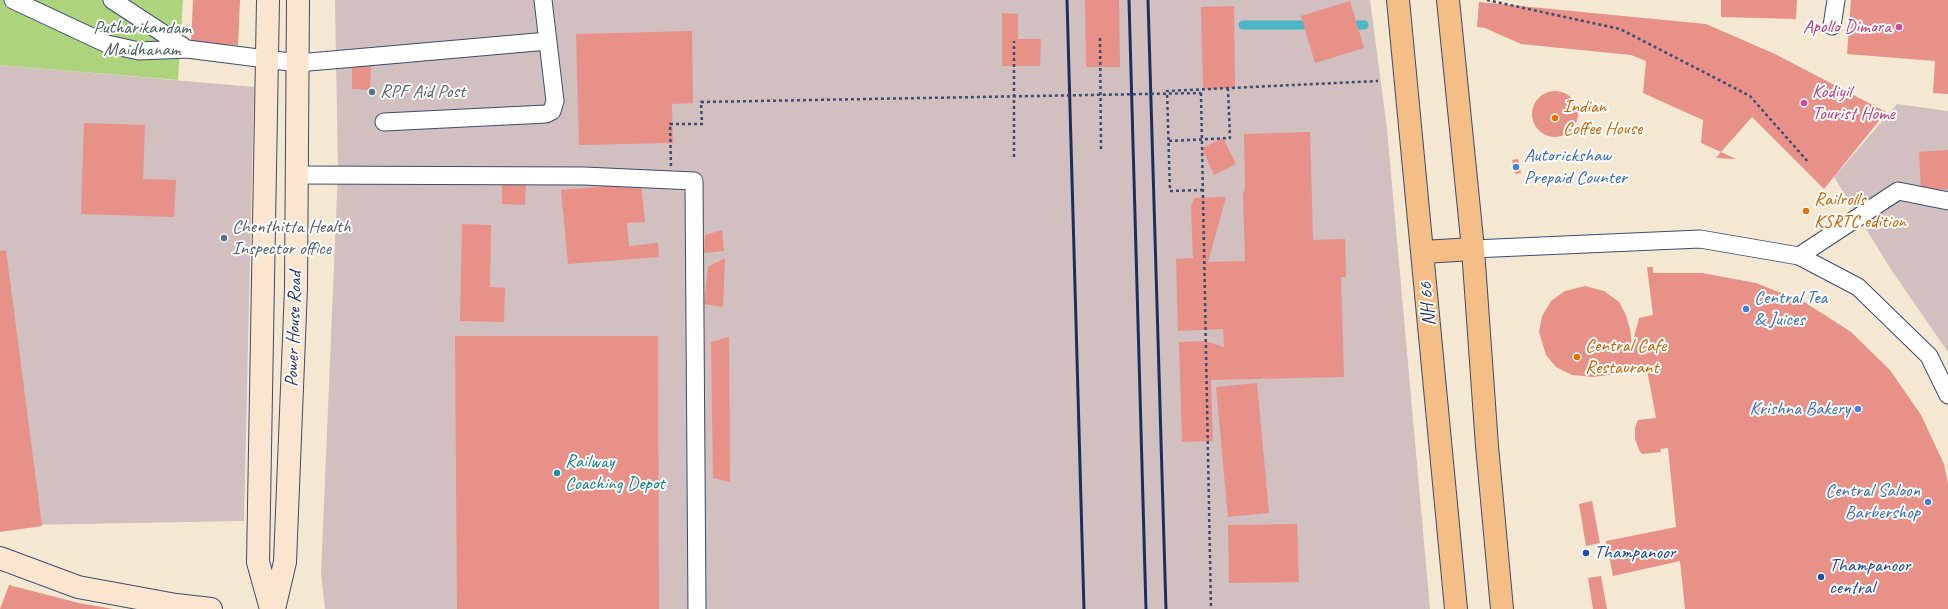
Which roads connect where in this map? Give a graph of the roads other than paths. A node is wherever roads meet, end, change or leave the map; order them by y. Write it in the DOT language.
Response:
graph roads {
  1 [pos="13,0"];
  2 [pos="112,0"];
  3 [pos="268,0"];
  4 [pos="298,0"];
  5 [pos="543,0"];
  6 [pos="1398,0"];
  7 [pos="1448,0"];
  8 [pos="1836,0"];
  9 [pos="1832,26"];
  10 [pos="548,41"];
  11 [pos="187,49"];
  12 [pos="268,60"];
  13 [pos="298,63"];
  14 [pos="384,122"];
  15 [pos="297,175"];
  16 [pos="1948,201"];
  17 [pos="1473,249"];
  18 [pos="1422,252"];
  19 [pos="1799,256"];
  20 [pos="1948,395"];
  21 [pos="0,558"];
  22 [pos="211,609"];
  23 [pos="271,609"];
  24 [pos="274,609"];
  25 [pos="697,609"];
  26 [pos="1456,609"];
  27 [pos="1502,609"];
  1 -- 11 [label="lane"];
  2 -- 11 [label="lane"];
  3 -- 12 [label="main road"];
  4 -- 13 [label="main road, Power House Road"];
  5 -- 10 [label="lane"];
  6 -- 18 [label="main road, NH 66"];
  7 -- 17 [label="main road"];
  8 -- 9 [label="lane"];
  10 -- 13 [label="lane"];
  10 -- 14 [label="lane"];
  11 -- 12 [label="lane"];
  12 -- 13 [label="lane"];
  12 -- 23 [label="main road"];
  13 -- 15 [label="main road, Power House Road"];
  15 -- 24 [label="main road, Power House Road"];
  15 -- 25 [label="lane"];
  16 -- 19 [label="lane"];
  17 -- 18 [label="main road"];
  17 -- 19 [label="lane"];
  17 -- 27 [label="main road"];
  18 -- 26 [label="main road, NH 66"];
  19 -- 20 [label="lane"];
  21 -- 22 [label="main road"];
}
